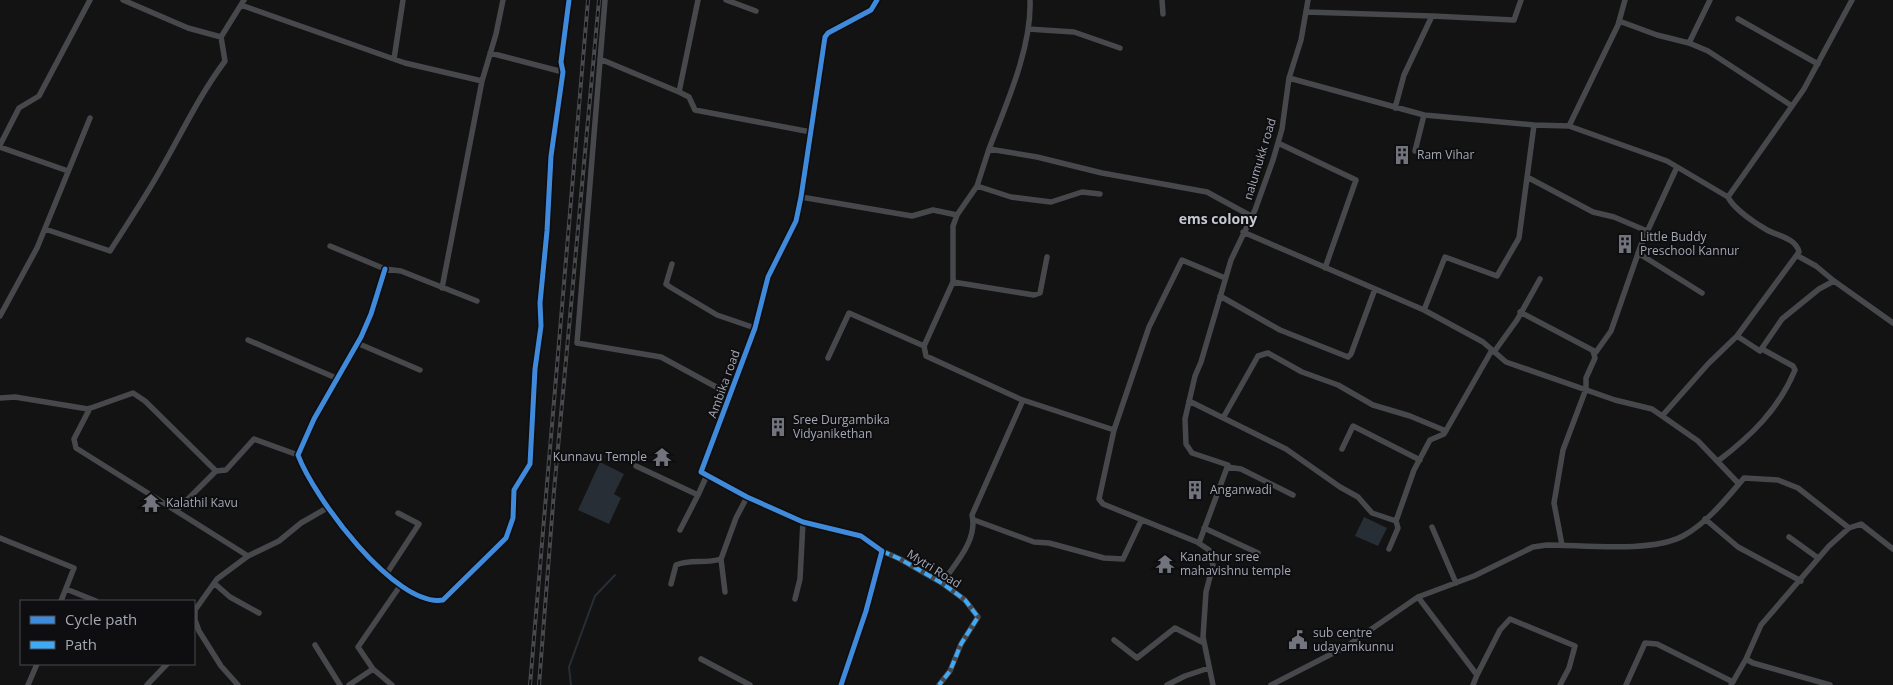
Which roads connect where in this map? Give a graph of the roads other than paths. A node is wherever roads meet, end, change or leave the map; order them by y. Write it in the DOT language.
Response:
graph roads {
  1 [pos="90,0"];
  2 [pos="123,0"];
  3 [pos="403,0"];
  4 [pos="503,0"];
  5 [pos="569,0"];
  6 [pos="605,0"];
  7 [pos="698,0"];
  8 [pos="726,0"];
  9 [pos="877,0"];
  10 [pos="1030,0"];
  11 [pos="1162,0"];
  12 [pos="1308,0"];
  13 [pos="1521,0"];
  14 [pos="1625,0"];
  15 [pos="1710,0"];
  16 [pos="1852,0"];
  17 [pos="243,3"];
  18 [pos="756,11"];
  19 [pos="1306,12"];
  20 [pos="1163,14"];
  21 [pos="1432,16"];
  22 [pos="1738,19"];
  23 [pos="1619,21"];
  24 [pos="1028,29"];
  25 [pos="221,37"];
  26 [pos="1689,43"];
  27 [pos="1120,48"];
  28 [pos="490,53"];
  29 [pos="394,59"];
  30 [pos="600,60"];
  31 [pos="1818,64"];
  32 [pos="563,72"];
  33 [pos="1289,78"];
  34 [pos="482,81"];
  35 [pos="679,92"];
  36 [pos="1792,106"];
  37 [pos="1395,108"];
  38 [pos="1424,115"];
  39 [pos="90,118"];
  40 [pos="1534,125"];
  41 [pos="1569,126"];
  42 [pos="811,132"];
  43 [pos="1278,143"];
  44 [pos="0,146"];
  45 [pos="989,149"];
  46 [pos="1415,151"];
  47 [pos="1676,167"];
  48 [pos="68,171"];
  49 [pos="1527,177"];
  50 [pos="977,186"];
  51 [pos="1100,194"];
  52 [pos="801,197"];
  53 [pos="1728,197"];
  54 [pos="957,215"];
  55 [pos="1251,216"];
  56 [pos="46,229"];
  57 [pos="1647,231"];
  58 [pos="1243,232"];
  59 [pos="330,246"];
  60 [pos="1638,253"];
  61 [pos="1798,256"];
  62 [pos="1047,257"];
  63 [pos="672,264"];
  64 [pos="1325,268"];
  65 [pos="385,269"];
  66 [pos="1224,278"];
  67 [pos="1540,279"];
  68 [pos="1834,281"];
  69 [pos="953,282"];
  70 [pos="442,288"];
  71 [pos="1374,289"];
  72 [pos="1702,293"];
  73 [pos="1220,296"];
  74 [pos="477,302"];
  75 [pos="1424,310"];
  76 [pos="1520,312"];
  77 [pos="0,316"];
  78 [pos="1893,323"];
  79 [pos="755,328"];
  80 [pos="1737,336"];
  81 [pos="248,340"];
  82 [pos="357,343"];
  83 [pos="924,346"];
  84 [pos="1762,349"];
  85 [pos="1493,351"];
  86 [pos="1593,351"];
  87 [pos="828,358"];
  88 [pos="420,370"];
  89 [pos="336,378"];
  90 [pos="1586,389"];
  91 [pos="731,395"];
  92 [pos="0,398"];
  93 [pos="1023,400"];
  94 [pos="1189,401"];
  95 [pos="90,408"];
  96 [pos="1662,416"];
  97 [pos="1223,418"];
  98 [pos="1114,430"];
  99 [pos="1446,431"];
  100 [pos="1342,449"];
  101 [pos="298,456"];
  102 [pos="1420,460"];
  103 [pos="1718,461"];
  104 [pos="636,466"];
  105 [pos="1227,468"];
  106 [pos="216,471"];
  107 [pos="707,475"];
  108 [pos="1739,484"];
  109 [pos="698,495"];
  110 [pos="1293,495"];
  111 [pos="747,497"];
  112 [pos="327,508"];
  113 [pos="178,510"];
  114 [pos="398,513"];
  115 [pos="1704,519"];
  116 [pos="974,520"];
  117 [pos="1141,520"];
  118 [pos="1396,521"];
  119 [pos="803,522"];
  120 [pos="1432,527"];
  121 [pos="1204,528"];
  122 [pos="1849,528"];
  123 [pos="680,530"];
  124 [pos="1789,537"];
  125 [pos="0,538"];
  126 [pos="1199,543"];
  127 [pos="1562,545"];
  128 [pos="1389,549"];
  129 [pos="1893,549"];
  130 [pos="882,552"];
  131 [pos="1258,553"];
  132 [pos="248,556"];
  133 [pos="1818,558"];
  134 [pos="721,559"];
  135 [pos="386,573"];
  136 [pos="1800,581"];
  137 [pos="214,582"];
  138 [pos="942,583"];
  139 [pos="1456,583"];
  140 [pos="671,584"];
  141 [pos="400,586"];
  142 [pos="66,589"];
  143 [pos="726,592"];
  144 [pos="1418,597"];
  145 [pos="795,599"];
  146 [pos="61,600"];
  147 [pos="94,600"];
  148 [pos="259,613"];
  149 [pos="199,631"];
  150 [pos="195,635"];
  151 [pos="1114,640"];
  152 [pos="1204,643"];
  153 [pos="315,645"];
  154 [pos="701,659"];
  155 [pos="1746,659"];
  156 [pos="36,665"];
  157 [pos="166,665"];
  158 [pos="1209,668"];
  159 [pos="373,669"];
  160 [pos="1477,675"];
  161 [pos="1732,683"];
  162 [pos="28,685"];
  163 [pos="147,685"];
  164 [pos="238,685"];
  165 [pos="340,685"];
  166 [pos="349,685"];
  167 [pos="392,685"];
  168 [pos="750,685"];
  169 [pos="841,685"];
  170 [pos="938,685"];
  171 [pos="1167,685"];
  172 [pos="1213,685"];
  173 [pos="1271,685"];
  174 [pos="1473,685"];
  175 [pos="1560,685"];
  176 [pos="1626,685"];
  177 [pos="1830,685"];
  1 -- 44 [label="street"];
  2 -- 25 [label="street"];
  3 -- 29 [label="street"];
  4 -- 28 [label="street"];
  5 -- 32 [label="street"];
  6 -- 30 [label="street"];
  7 -- 35 [label="street"];
  8 -- 18 [label="street"];
  9 -- 42 [label="street, Ambika road"];
  10 -- 24 [label="street"];
  11 -- 20 [label="street"];
  12 -- 19 [label="street, nalumukk road"];
  13 -- 21 [label="street"];
  14 -- 23 [label="street"];
  15 -- 26 [label="street"];
  16 -- 31 [label="street"];
  17 -- 25 [label="street"];
  17 -- 29 [label="street"];
  19 -- 21 [label="street"];
  19 -- 33 [label="street, nalumukk road"];
  21 -- 37 [label="street"];
  22 -- 31 [label="street"];
  23 -- 26 [label="street"];
  23 -- 41 [label="street"];
  24 -- 27 [label="street"];
  24 -- 45 [label="street"];
  25 -- 56 [label="street"];
  26 -- 36 [label="street"];
  28 -- 32 [label="street"];
  28 -- 34 [label="street"];
  29 -- 34 [label="street"];
  30 -- 35 [label="street"];
  30 -- 91 [label="street"];
  31 -- 36 [label="street"];
  32 -- 141 [label="street"];
  33 -- 37 [label="street"];
  33 -- 43 [label="street, nalumukk road"];
  34 -- 70 [label="street"];
  35 -- 42 [label="street"];
  36 -- 53 [label="street"];
  37 -- 38 [label="street"];
  38 -- 40 [label="street"];
  38 -- 46 [label="street"];
  39 -- 48 [label="street"];
  40 -- 41 [label="street"];
  40 -- 49 [label="street"];
  41 -- 47 [label="street"];
  42 -- 52 [label="street, Ambika road"];
  43 -- 55 [label="street, nalumukk road"];
  43 -- 64 [label="street"];
  44 -- 48 [label="street"];
  45 -- 50 [label="street"];
  45 -- 55 [label="street"];
  47 -- 53 [label="street"];
  47 -- 57 [label="street"];
  48 -- 56 [label="street"];
  49 -- 57 [label="street"];
  49 -- 75 [label="street"];
  50 -- 51 [label="street"];
  50 -- 54 [label="street"];
  52 -- 54 [label="street"];
  52 -- 79 [label="street, Ambika road"];
  53 -- 61 [label="street"];
  54 -- 69 [label="street"];
  55 -- 58 [label="street, nalumukk road"];
  56 -- 77 [label="street"];
  57 -- 60 [label="street"];
  58 -- 64 [label="street"];
  58 -- 66 [label="street, nalumukk road"];
  59 -- 65 [label="street"];
  60 -- 72 [label="street"];
  60 -- 86 [label="street"];
  61 -- 68 [label="street"];
  61 -- 80 [label="street"];
  62 -- 69 [label="street"];
  63 -- 79 [label="street"];
  64 -- 71 [label="street"];
  65 -- 70 [label="street"];
  65 -- 82 [label="street"];
  66 -- 73 [label="street, nalumukk road"];
  66 -- 98 [label="street"];
  67 -- 76 [label="street"];
  68 -- 78 [label="street"];
  68 -- 84 [label="street"];
  69 -- 83 [label="street"];
  70 -- 74 [label="street"];
  71 -- 73 [label="street"];
  71 -- 75 [label="street"];
  73 -- 94 [label="street, nalumukk road"];
  75 -- 85 [label="street"];
  76 -- 85 [label="street"];
  76 -- 86 [label="street"];
  79 -- 91 [label="street, Ambika road"];
  80 -- 84 [label="street"];
  80 -- 96 [label="street"];
  81 -- 89 [label="street"];
  82 -- 88 [label="street"];
  82 -- 89 [label="street"];
  83 -- 87 [label="street"];
  83 -- 93 [label="street"];
  84 -- 103 [label="street"];
  85 -- 90 [label="street"];
  85 -- 99 [label="street"];
  86 -- 90 [label="street"];
  89 -- 101 [label="street"];
  90 -- 96 [label="street"];
  90 -- 127 [label="street"];
  91 -- 107 [label="street, Ambika road"];
  92 -- 95 [label="street"];
  93 -- 98 [label="street"];
  93 -- 116 [label="street"];
  94 -- 97 [label="street"];
  94 -- 105 [label="street, nalumukk road"];
  95 -- 106 [label="street"];
  95 -- 113 [label="street"];
  96 -- 103 [label="street"];
  97 -- 99 [label="street"];
  97 -- 118 [label="street"];
  98 -- 117 [label="street"];
  99 -- 102 [label="street"];
  100 -- 102 [label="street"];
  101 -- 106 [label="street"];
  101 -- 112 [label="street"];
  102 -- 118 [label="street"];
  103 -- 108 [label="street"];
  104 -- 109 [label="street"];
  105 -- 110 [label="street, nalumukk road"];
  105 -- 121 [label="street"];
  106 -- 113 [label="street"];
  107 -- 109 [label="street"];
  107 -- 111 [label="street"];
  108 -- 115 [label="street"];
  108 -- 122 [label="street"];
  109 -- 123 [label="street"];
  111 -- 119 [label="street"];
  111 -- 134 [label="street"];
  112 -- 132 [label="street"];
  112 -- 135 [label="street"];
  113 -- 132 [label="street"];
  114 -- 135 [label="street"];
  115 -- 127 [label="street"];
  115 -- 136 [label="street"];
  116 -- 117 [label="street"];
  116 -- 138 [label="street"];
  117 -- 126 [label="street"];
  118 -- 128 [label="street"];
  119 -- 130 [label="street"];
  119 -- 145 [label="street"];
  120 -- 139 [label="street"];
  121 -- 126 [label="street"];
  121 -- 131 [label="street"];
  122 -- 129 [label="street"];
  122 -- 133 [label="street"];
  124 -- 133 [label="street"];
  125 -- 142 [label="street"];
  126 -- 152 [label="street"];
  127 -- 139 [label="street"];
  130 -- 138 [label="street, Mytri Road"];
  130 -- 169 [label="street"];
  132 -- 137 [label="street"];
  133 -- 136 [label="street"];
  134 -- 140 [label="street"];
  134 -- 143 [label="street"];
  135 -- 141 [label="street"];
  136 -- 155 [label="street"];
  137 -- 148 [label="street"];
  137 -- 149 [label="street"];
  138 -- 170 [label="street, Mytri Road"];
  139 -- 144 [label="street"];
  141 -- 159 [label="street"];
  142 -- 146 [label="street"];
  142 -- 147 [label="street"];
  144 -- 160 [label="street"];
  144 -- 173 [label="street"];
  149 -- 150 [label="street"];
  149 -- 164 [label="street"];
  151 -- 152 [label="street"];
  152 -- 158 [label="street"];
  153 -- 165 [label="street"];
  154 -- 168 [label="street"];
  155 -- 161 [label="street"];
  155 -- 177 [label="street"];
  156 -- 162 [label="street"];
  157 -- 163 [label="street"];
  158 -- 171 [label="street"];
  158 -- 172 [label="street"];
  159 -- 166 [label="street"];
  159 -- 167 [label="street"];
  160 -- 174 [label="street"];
  160 -- 175 [label="street"];
  161 -- 176 [label="street"];
}
